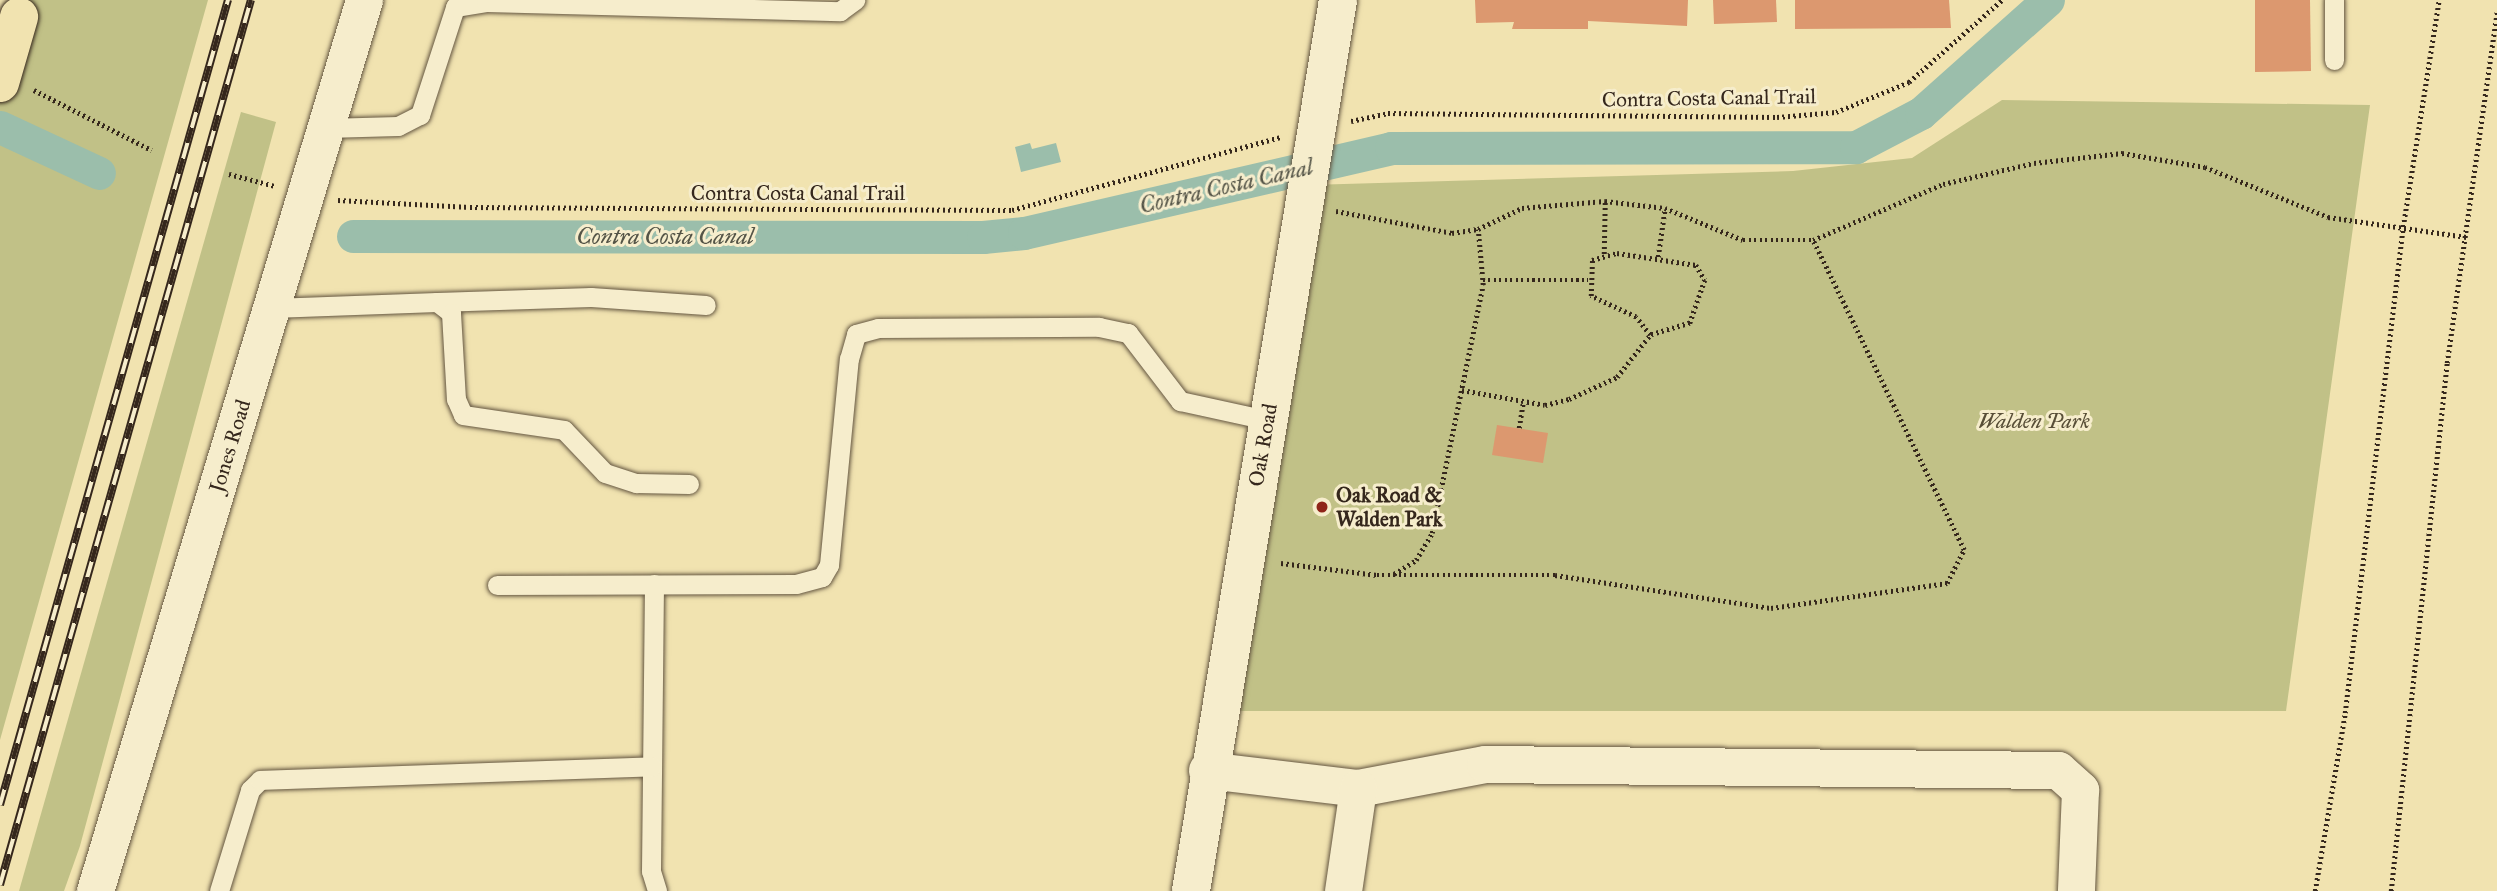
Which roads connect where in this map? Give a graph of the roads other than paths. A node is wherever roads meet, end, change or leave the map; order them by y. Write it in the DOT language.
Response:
graph roads {
  1 [pos="364,0"];
  2 [pos="855,0"];
  3 [pos="1338,0"];
  4 [pos="2334,0"];
  5 [pos="19,17"];
  6 [pos="2334,60"];
  7 [pos="12,83"];
  8 [pos="326,128"];
  9 [pos="437,302"];
  10 [pos="706,305"];
  11 [pos="272,308"];
  12 [pos="1267,420"];
  13 [pos="689,484"];
  14 [pos="654,584"];
  15 [pos="497,585"];
  16 [pos="652,766"];
  17 [pos="1207,770"];
  18 [pos="1358,788"];
  19 [pos="95,891"];
  20 [pos="219,891"];
  21 [pos="657,891"];
  22 [pos="1191,891"];
  23 [pos="1343,891"];
  24 [pos="2076,891"];
  1 -- 8 [label="street, Jones Road"];
  2 -- 8 [label="lane"];
  3 -- 12 [label="main road, Oak Road"];
  4 -- 6 [label="lane"];
  5 -- 7 [label="highway, bridge"];
  8 -- 11 [label="street, Jones Road"];
  9 -- 10 [label="lane"];
  9 -- 11 [label="lane"];
  9 -- 13 [label="lane"];
  11 -- 19 [label="street, Jones Road"];
  12 -- 14 [label="lane"];
  12 -- 17 [label="main road, Oak Road"];
  14 -- 15 [label="lane"];
  14 -- 16 [label="lane"];
  16 -- 20 [label="lane"];
  16 -- 21 [label="lane"];
  17 -- 18 [label="street"];
  17 -- 22 [label="main road, Oak Road"];
  18 -- 23 [label="street"];
  18 -- 24 [label="street"];
}
